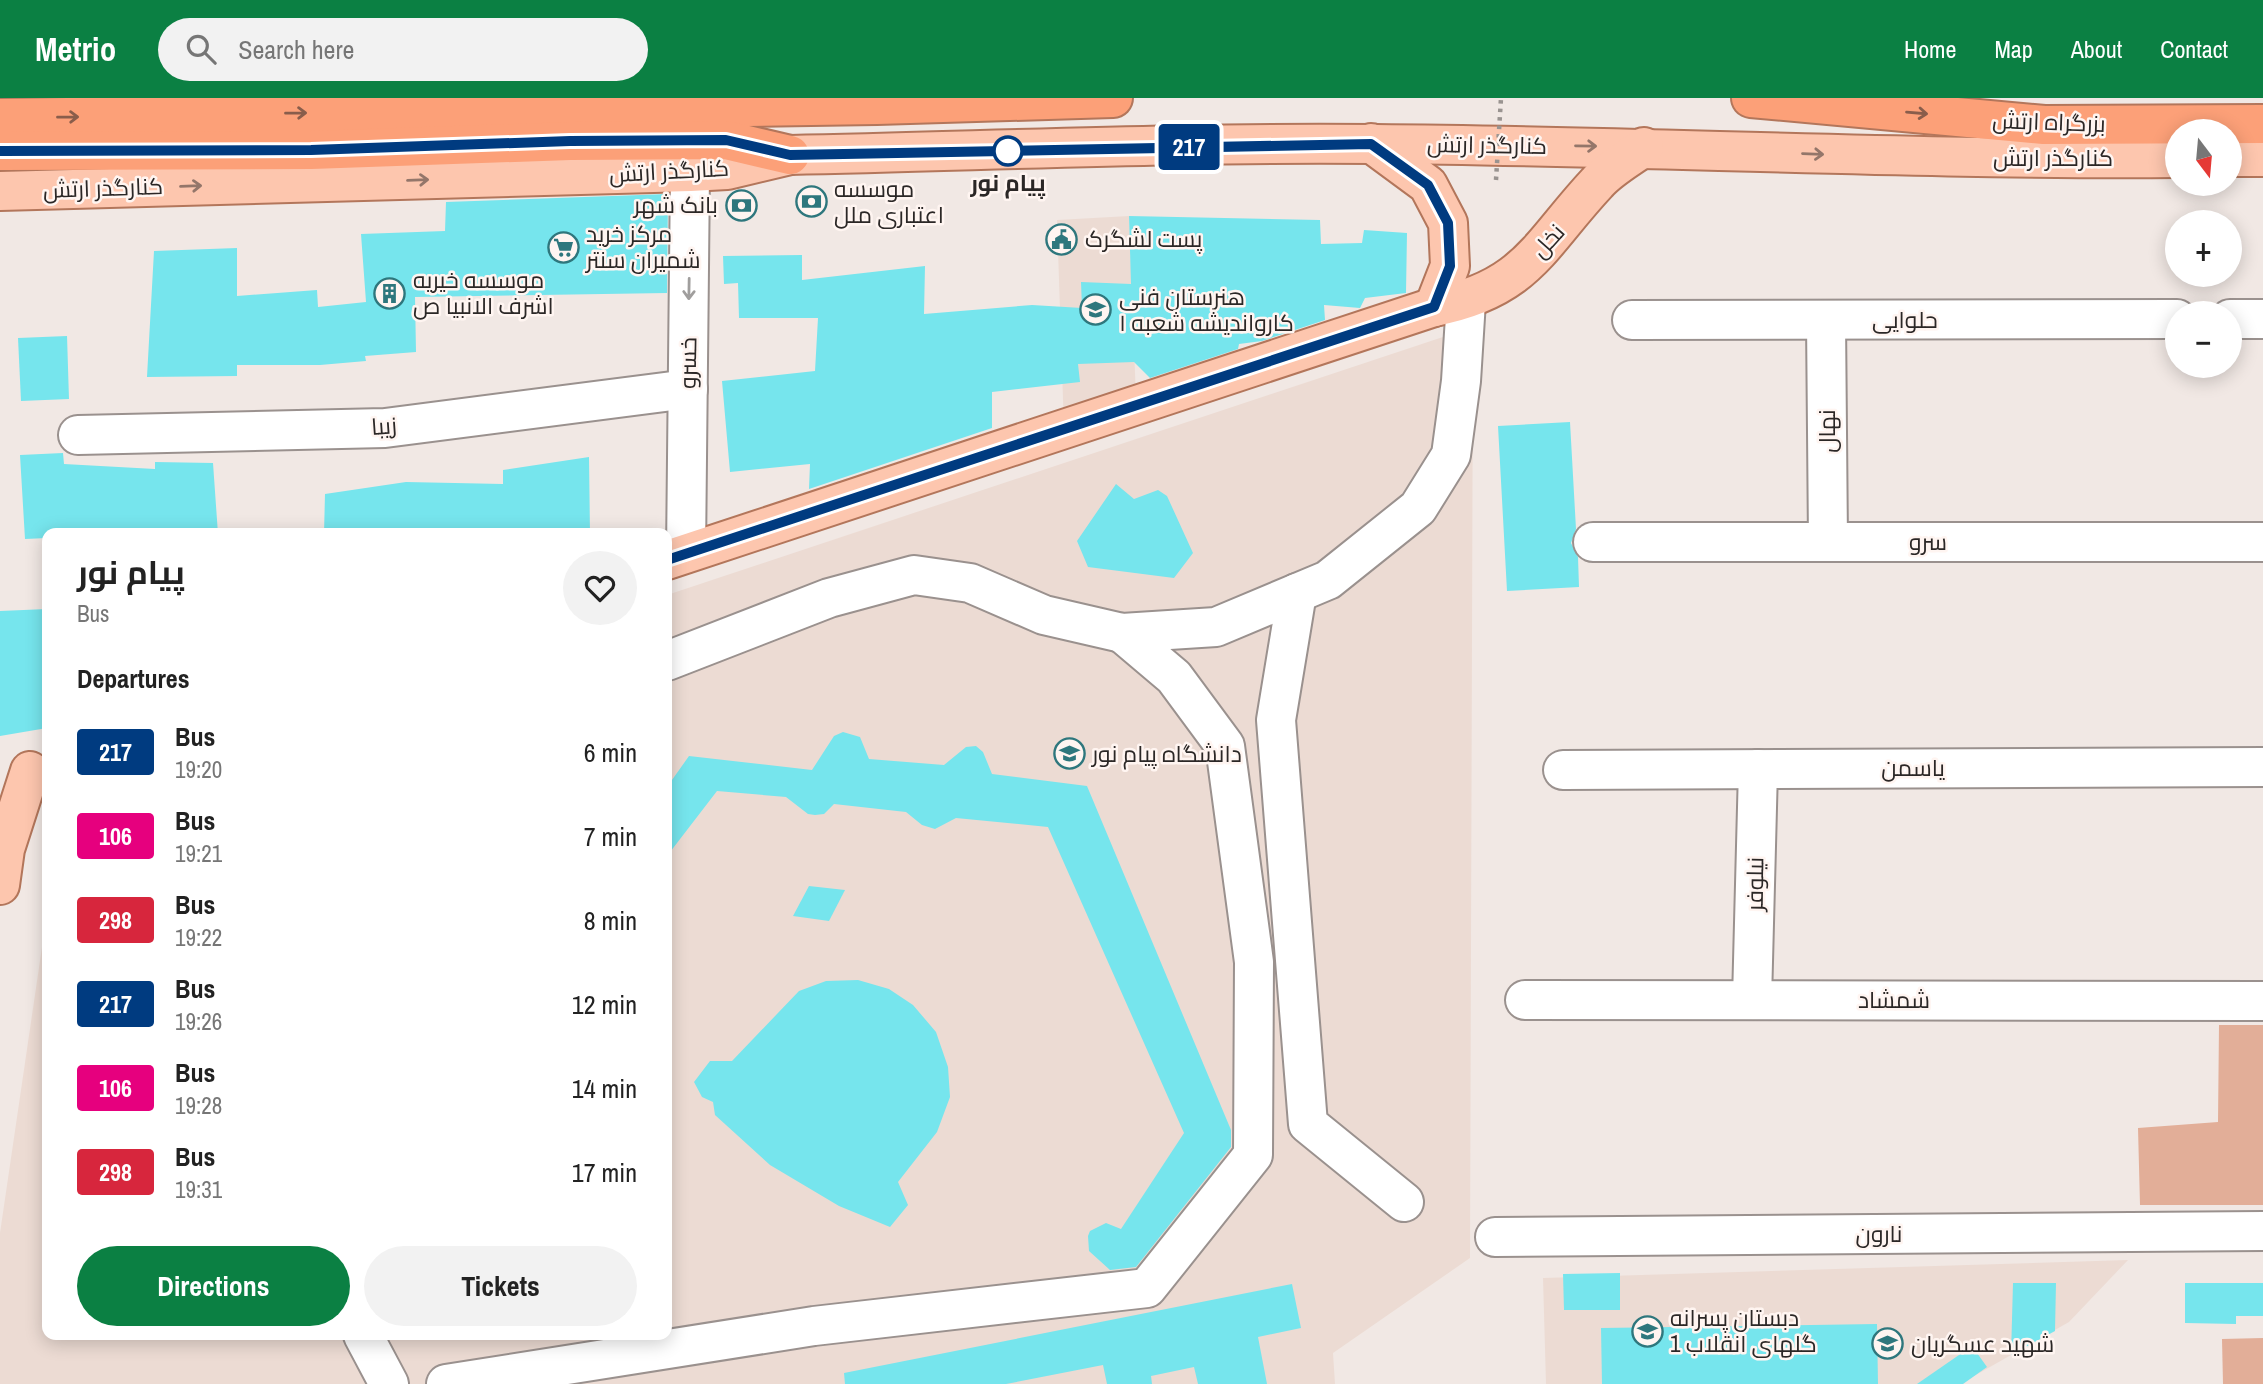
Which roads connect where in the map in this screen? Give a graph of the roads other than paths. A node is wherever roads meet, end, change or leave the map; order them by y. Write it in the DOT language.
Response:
graph roads {
  1 [pos="1113,98"];
  2 [pos="1751,98"];
  3 [pos="0,118"];
  4 [pos="2253,134"];
  5 [pos="1371,144"];
  6 [pos="1644,147"];
  7 [pos="2165,147"];
  8 [pos="0,151"];
  9 [pos="790,155"];
  10 [pos="2116,158"];
  11 [pos="2165,158"];
  12 [pos="690,172"];
  13 [pos="0,191"];
  14 [pos="1450,304"];
  15 [pos="2165,319"];
  16 [pos="2242,319"];
  17 [pos="2263,319"];
  18 [pos="1632,320"];
  19 [pos="1826,320"];
  20 [pos="688,389"];
  21 [pos="78,435"];
  22 [pos="1593,542"];
  23 [pos="1828,542"];
  24 [pos="2263,542"];
  25 [pos="676,557"];
  26 [pos="1297,593"];
  27 [pos="1122,633"];
  28 [pos="672,659"];
  29 [pos="2263,767"];
  30 [pos="1758,769"];
  31 [pos="1563,770"];
  32 [pos="26,772"];
  33 [pos="2,857"];
  34 [pos="1525,1000"];
  35 [pos="1752,1000"];
  36 [pos="2263,1001"];
  37 [pos="1404,1202"];
  38 [pos="2263,1231"];
  39 [pos="1495,1237"];
  40 [pos="366,1340"];
  41 [pos="485,1381"];
  42 [pos="389,1384"];
  43 [pos="446,1384"];
  3 -- 1 [label="highway, one-way"];
  2 -- 4 [label="highway, بزرگراه ارتش, one-way"];
  5 -- 6 [label="main road, کنارگذر ارتش, one-way"];
  5 -- 9 [label="main road, کنارگذر ارتش"];
  5 -- 14 [label="main road"];
  6 -- 10 [label="main road, کنارگذر ارتش, one-way"];
  6 -- 14 [label="main road, نخل"];
  7 -- 10 [label="main road"];
  8 -- 9 [label="highway"];
  9 -- 12 [label="main road, کنارگذر ارتش"];
  10 -- 11 [label="main road, کنارگذر ارتش"];
  13 -- 12 [label="main road, کنارگذر ارتش, one-way"];
  12 -- 20 [label="street, خسرو, one-way"];
  14 -- 25 [label="main road, نخل"];
  14 -- 26 [label="street"];
  15 -- 19 [label="street, حلوایی"];
  16 -- 17 [label="street"];
  18 -- 19 [label="street, حلوایی"];
  19 -- 23 [label="street, نهال"];
  20 -- 21 [label="street, زیبا"];
  20 -- 25 [label="street, خسرو"];
  22 -- 23 [label="street, سرو"];
  23 -- 24 [label="street, سرو"];
  26 -- 27 [label="street"];
  26 -- 37 [label="street"];
  27 -- 28 [label="street"];
  27 -- 41 [label="street"];
  29 -- 30 [label="street, یاسمن"];
  30 -- 31 [label="street, یاسمن"];
  30 -- 35 [label="street, نیلوفر"];
  32 -- 33 [label="main road"];
  34 -- 35 [label="street, شمشاد"];
  35 -- 36 [label="street, شمشاد"];
  38 -- 39 [label="street, نارون"];
  40 -- 42 [label="street"];
  41 -- 43 [label="street"];
}
